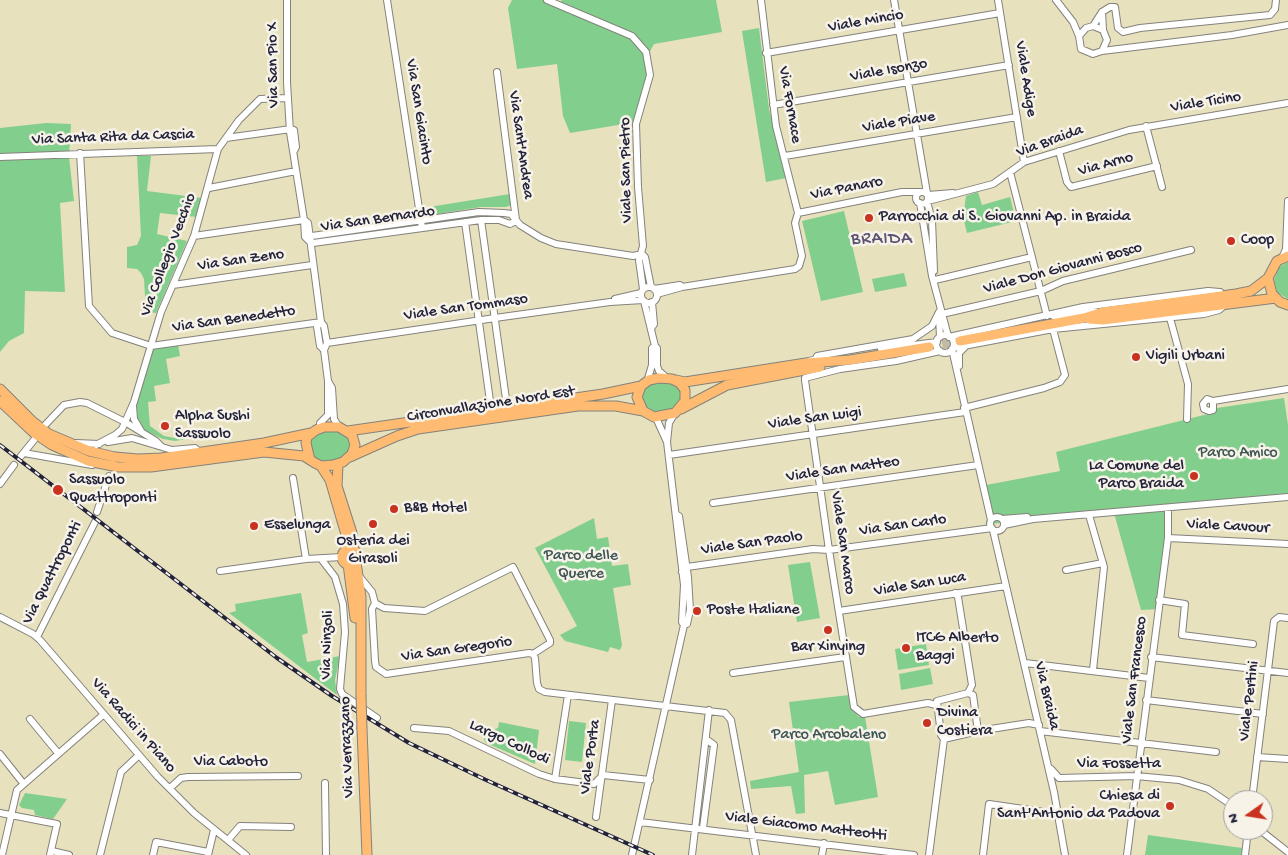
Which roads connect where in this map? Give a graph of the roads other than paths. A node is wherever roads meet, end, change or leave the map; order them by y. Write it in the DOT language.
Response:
graph roads {
  1 [pos="287,0"];
  2 [pos="387,0"];
  3 [pos="547,0"];
  4 [pos="761,0"];
  5 [pos="894,0"];
  6 [pos="998,0"];
  7 [pos="1056,0"];
  8 [pos="1276,0"];
  9 [pos="1102,12"];
  10 [pos="1000,13"];
  11 [pos="1073,22"];
  12 [pos="1288,25"];
  13 [pos="1093,26"];
  14 [pos="1086,28"];
  15 [pos="898,30"];
  16 [pos="1103,30"];
  17 [pos="1079,36"];
  18 [pos="1107,40"];
  19 [pos="1117,48"];
  20 [pos="1102,51"];
  21 [pos="766,53"];
  22 [pos="1009,65"];
  23 [pos="497,72"];
  24 [pos="907,82"];
  25 [pos="288,98"];
  26 [pos="1288,104"];
  27 [pos="773,105"];
  28 [pos="1017,117"];
  29 [pos="1146,126"];
  30 [pos="291,129"];
  31 [pos="1129,130"];
  32 [pos="916,134"];
  33 [pos="226,138"];
  34 [pos="218,149"];
  35 [pos="1059,151"];
  36 [pos="0,152"];
  37 [pos="80,153"];
  38 [pos="9,156"];
  39 [pos="785,156"];
  40 [pos="0,158"];
  41 [pos="1024,162"];
  42 [pos="1157,166"];
  43 [pos="296,171"];
  44 [pos="1010,172"];
  45 [pos="1162,187"];
  46 [pos="209,188"];
  47 [pos="923,197"];
  48 [pos="1288,201"];
  49 [pos="798,213"];
  50 [pos="304,220"];
  51 [pos="481,220"];
  52 [pos="516,221"];
  53 [pos="465,222"];
  54 [pos="421,225"];
  55 [pos="194,236"];
  56 [pos="309,241"];
  57 [pos="1191,250"];
  58 [pos="642,254"];
  59 [pos="1032,257"];
  60 [pos="1285,257"];
  61 [pos="312,265"];
  62 [pos="1268,278"];
  63 [pos="934,281"];
  64 [pos="173,284"];
  65 [pos="654,290"];
  66 [pos="1041,292"];
  67 [pos="643,296"];
  68 [pos="1276,298"];
  69 [pos="1227,300"];
  70 [pos="652,302"];
  71 [pos="1288,305"];
  72 [pos="1103,312"];
  73 [pos="940,313"];
  74 [pos="1049,315"];
  75 [pos="495,318"];
  76 [pos="1170,318"];
  77 [pos="480,320"];
  78 [pos="320,322"];
  79 [pos="1084,322"];
  80 [pos="652,327"];
  81 [pos="1053,329"];
  82 [pos="948,336"];
  83 [pos="935,342"];
  84 [pos="963,343"];
  85 [pos="151,346"];
  86 [pos="654,346"];
  87 [pos="325,347"];
  88 [pos="873,348"];
  89 [pos="953,349"];
  90 [pos="943,352"];
  91 [pos="955,365"];
  92 [pos="806,370"];
  93 [pos="957,375"];
  94 [pos="672,379"];
  95 [pos="328,381"];
  96 [pos="644,384"];
  97 [pos="0,389"];
  98 [pos="1288,389"];
  99 [pos="506,399"];
  100 [pos="0,401"];
  101 [pos="490,401"];
  102 [pos="1214,401"];
  103 [pos="134,402"];
  104 [pos="965,410"];
  105 [pos="642,411"];
  106 [pos="678,411"];
  107 [pos="654,416"];
  108 [pos="1187,419"];
  109 [pos="125,422"];
  110 [pos="46,424"];
  111 [pos="339,427"];
  112 [pos="316,431"];
  113 [pos="348,431"];
  114 [pos="812,433"];
  115 [pos="144,435"];
  116 [pos="34,440"];
  117 [pos="62,441"];
  118 [pos="667,442"];
  119 [pos="96,444"];
  120 [pos="162,447"];
  121 [pos="200,452"];
  122 [pos="669,455"];
  123 [pos="350,458"];
  124 [pos="310,460"];
  125 [pos="99,464"];
  126 [pos="338,464"];
  127 [pos="978,464"];
  128 [pos="14,465"];
  129 [pos="321,466"];
  130 [pos="109,476"];
  131 [pos="293,478"];
  132 [pos="0,484"];
  133 [pos="820,488"];
  134 [pos="1288,497"];
  135 [pos="713,503"];
  136 [pos="1168,508"];
  137 [pos="97,512"];
  138 [pos="677,514"];
  139 [pos="1089,514"];
  140 [pos="95,522"];
  141 [pos="996,524"];
  142 [pos="1168,538"];
  143 [pos="1288,544"];
  144 [pos="828,550"];
  145 [pos="349,557"];
  146 [pos="306,559"];
  147 [pos="322,560"];
  148 [pos="1103,563"];
  149 [pos="684,569"];
  150 [pos="1066,570"];
  151 [pos="220,571"];
  152 [pos="359,576"];
  153 [pos="1006,586"];
  154 [pos="955,593"];
  155 [pos="361,597"];
  156 [pos="374,600"];
  157 [pos="1159,600"];
  158 [pos="839,611"];
  159 [pos="0,617"];
  160 [pos="1288,618"];
  161 [pos="37,637"];
  162 [pos="360,638"];
  163 [pos="1253,644"];
  164 [pos="533,654"];
  165 [pos="845,657"];
  166 [pos="1151,657"];
  167 [pos="1024,663"];
  168 [pos="1093,670"];
  169 [pos="1268,671"];
  170 [pos="733,673"];
  171 [pos="1288,673"];
  172 [pos="1149,678"];
  173 [pos="968,693"];
  174 [pos="568,695"];
  175 [pos="612,700"];
  176 [pos="1146,700"];
  177 [pos="666,706"];
  178 [pos="936,706"];
  179 [pos="708,710"];
  180 [pos="1263,714"];
  181 [pos="103,715"];
  182 [pos="376,718"];
  183 [pos="30,719"];
  184 [pos="414,728"];
  185 [pos="1039,728"];
  186 [pos="978,731"];
  187 [pos="706,739"];
  188 [pos="944,739"];
  189 [pos="1141,743"];
  190 [pos="1216,752"];
  191 [pos="58,753"];
  192 [pos="0,754"];
  193 [pos="138,756"];
  194 [pos="1257,757"];
  195 [pos="1288,759"];
  196 [pos="1048,764"];
  197 [pos="603,775"];
  198 [pos="298,776"];
  199 [pos="1136,776"];
  200 [pos="1059,778"];
  201 [pos="555,779"];
  202 [pos="650,780"];
  203 [pos="23,783"];
  204 [pos="325,783"];
  205 [pos="170,788"];
  206 [pos="1253,790"];
  207 [pos="1055,799"];
  208 [pos="1223,799"];
  209 [pos="0,813"];
  210 [pos="1058,814"];
  211 [pos="11,815"];
  212 [pos="596,817"];
  213 [pos="640,822"];
  214 [pos="695,827"];
  215 [pos="291,828"];
  216 [pos="703,828"];
  217 [pos="214,830"];
  218 [pos="752,835"];
  219 [pos="228,840"];
  220 [pos="1247,840"];
  221 [pos="1273,840"];
  222 [pos="824,843"];
  223 [pos="869,852"];
  224 [pos="1288,852"];
  225 [pos="51,853"];
  226 [pos="208,853"];
  227 [pos="2,855"];
  228 [pos="69,855"];
  229 [pos="100,855"];
  230 [pos="153,855"];
  231 [pos="246,855"];
  232 [pos="326,855"];
  233 [pos="367,855"];
  234 [pos="632,855"];
  235 [pos="692,855"];
  236 [pos="756,855"];
  237 [pos="822,855"];
  238 [pos="914,855"];
  239 [pos="929,855"];
  240 [pos="983,855"];
  241 [pos="1064,855"];
  242 [pos="1127,855"];
  243 [pos="1245,855"];
  1 -- 25 [label="street, Via San Pio X"];
  2 -- 54 [label="street, Via San Giacinto"];
  3 -- 58 [label="street, Viale San Pietro"];
  4 -- 21 [label="street, Via Fornace"];
  5 -- 15 [label="street"];
  6 -- 10 [label="street, Viale Adige"];
  7 -- 11 [label="street"];
  8 -- 9 [label="street"];
  9 -- 13 [label="street"];
  9 -- 16 [label="street"];
  10 -- 15 [label="street, Viale Mincio"];
  10 -- 22 [label="street, Viale Adige"];
  11 -- 14 [label="street"];
  11 -- 17 [label="street"];
  12 -- 19 [label="street"];
  13 -- 14 [label="street"];
  13 -- 16 [label="street"];
  14 -- 17 [label="street"];
  15 -- 21 [label="street, Viale Mincio"];
  15 -- 24 [label="street"];
  16 -- 18 [label="street"];
  17 -- 20 [label="street"];
  18 -- 19 [label="street"];
  18 -- 20 [label="street"];
  19 -- 20 [label="street"];
  21 -- 27 [label="street, Via Fornace"];
  22 -- 24 [label="street, Viale Isonzo"];
  22 -- 28 [label="street, Viale Adige"];
  23 -- 52 [label="street, Via Sant'Andrea"];
  24 -- 27 [label="street, Viale Isonzo"];
  24 -- 32 [label="street"];
  25 -- 30 [label="street, Via San Pio X"];
  25 -- 33 [label="street, Via Collegio Vecchio"];
  26 -- 29 [label="street, Viale Ticino"];
  27 -- 39 [label="street, Via Fornace"];
  28 -- 32 [label="street, Viale Piave"];
  28 -- 41 [label="street, Viale Adige"];
  29 -- 31 [label="street, Viale Ticino"];
  29 -- 42 [label="street"];
  30 -- 33 [label="street"];
  30 -- 43 [label="street, Via San Pio X"];
  31 -- 35 [label="street, Via Braida"];
  32 -- 39 [label="street, Viale Piave"];
  32 -- 47 [label="street"];
  33 -- 34 [label="street, Via Collegio Vecchio"];
  34 -- 37 [label="street, Via Santa Rita da Cascia"];
  34 -- 46 [label="street, Via Collegio Vecchio"];
  35 -- 41 [label="street, Via Braida"];
  35 -- 42 [label="street, Via Arno"];
  36 -- 38 [label="street, Via Santa Rita da Cascia"];
  37 -- 38 [label="street, Via Santa Rita da Cascia"];
  37 -- 85 [label="street"];
  38 -- 40 [label="street, Via Santa Rita da Cascia"];
  39 -- 49 [label="street, Via Fornace"];
  41 -- 44 [label="street, Via Braida"];
  42 -- 45 [label="street"];
  43 -- 46 [label="street"];
  43 -- 50 [label="street, Via San Pio X"];
  44 -- 47 [label="street, Via Braida"];
  44 -- 59 [label="street"];
  46 -- 55 [label="street, Via Collegio Vecchio"];
  47 -- 49 [label="street, Via Panaro"];
  47 -- 63 [label="street, Via Braida"];
  48 -- 60 [label="street"];
  49 -- 65 [label="street, Via Fornace"];
  50 -- 55 [label="street"];
  50 -- 56 [label="street, Via San Pio X"];
  51 -- 52 [label="street, Via San Bernardo"];
  51 -- 53 [label="street, Via San Bernardo"];
  51 -- 75 [label="street"];
  52 -- 54 [label="street, Via San Bernardo"];
  52 -- 58 [label="street, Via San Bernardo"];
  53 -- 54 [label="street, Via San Bernardo"];
  53 -- 77 [label="street"];
  54 -- 56 [label="street, Via San Bernardo"];
  55 -- 64 [label="street, Via Collegio Vecchio"];
  56 -- 61 [label="street, Via San Pio X"];
  57 -- 66 [label="street, Viale Don Giovanni Bosco"];
  58 -- 65 [label="street, Viale San Pietro"];
  58 -- 67 [label="street, Viale San Pietro"];
  59 -- 63 [label="street"];
  59 -- 66 [label="street"];
  60 -- 62 [label="main road"];
  61 -- 64 [label="street, Via San Zeno"];
  61 -- 78 [label="street, Via San Pio X"];
  62 -- 68 [label="main road"];
  62 -- 69 [label="main road"];
  63 -- 73 [label="street, Via Braida"];
  64 -- 85 [label="street, Via Collegio Vecchio"];
  65 -- 67 [label="street"];
  65 -- 70 [label="street"];
  66 -- 73 [label="street, Viale Don Giovanni Bosco"];
  66 -- 74 [label="street"];
  67 -- 70 [label="street"];
  67 -- 75 [label="street, Viale San Tommaso"];
  67 -- 80 [label="street, Viale San Pietro"];
  68 -- 69 [label="main road"];
  68 -- 71 [label="main road"];
  69 -- 72 [label="main road"];
  69 -- 74 [label="street"];
  69 -- 76 [label="street"];
  69 -- 79 [label="main road"];
  70 -- 80 [label="street, Viale San Pietro"];
  72 -- 74 [label="street"];
  72 -- 79 [label="main road"];
  73 -- 82 [label="street, Via Braida"];
  73 -- 83 [label="street, Via Braida"];
  73 -- 88 [label="street"];
  74 -- 82 [label="street"];
  75 -- 77 [label="street, Viale San Tommaso"];
  75 -- 99 [label="street"];
  76 -- 79 [label="street"];
  76 -- 108 [label="street"];
  77 -- 87 [label="street, Viale San Tommaso"];
  77 -- 101 [label="street"];
  78 -- 85 [label="street, Via San Benedetto"];
  78 -- 87 [label="street, Via San Pio X"];
  79 -- 81 [label="street"];
  79 -- 84 [label="main road"];
  80 -- 86 [label="street, Viale San Pietro"];
  81 -- 84 [label="street"];
  81 -- 104 [label="street, Viale San Luigi"];
  82 -- 83 [label="street"];
  82 -- 89 [label="street, Via Braida"];
  83 -- 88 [label="street"];
  83 -- 90 [label="street, Via Braida"];
  83 -- 92 [label="main road"];
  84 -- 89 [label="street"];
  84 -- 93 [label="street, Via Braida"];
  85 -- 103 [label="street, Via Collegio Vecchio"];
  86 -- 94 [label="street, Viale San Pietro"];
  86 -- 96 [label="street, Viale San Pietro"];
  87 -- 95 [label="street, Via San Pio X"];
  88 -- 92 [label="street"];
  89 -- 90 [label="street"];
  89 -- 91 [label="street, Via Braida"];
  90 -- 91 [label="street, Via Braida"];
  90 -- 92 [label="street"];
  91 -- 93 [label="street, Via Braida"];
  92 -- 94 [label="main road"];
  92 -- 106 [label="main road"];
  92 -- 114 [label="street, Viale San Marco"];
  93 -- 104 [label="street, Via Braida"];
  94 -- 96 [label="main road"];
  94 -- 106 [label="main road"];
  95 -- 111 [label="street, Via San Pio X"];
  95 -- 112 [label="street, Via San Pio X"];
  96 -- 105 [label="main road"];
  96 -- 113 [label="main road, Circonvallazione Nord Est"];
  97 -- 117 [label="main road"];
  98 -- 102 [label="street"];
  100 -- 125 [label="main road"];
  103 -- 109 [label="street, Via Collegio Vecchio"];
  103 -- 115 [label="street, Via Collegio Vecchio"];
  104 -- 114 [label="street, Viale San Luigi"];
  104 -- 127 [label="street, Via Braida"];
  105 -- 107 [label="main road"];
  105 -- 123 [label="main road, Circonvallazione Nord Est"];
  106 -- 107 [label="main road"];
  106 -- 118 [label="street"];
  107 -- 118 [label="street"];
  109 -- 110 [label="street"];
  109 -- 115 [label="street"];
  109 -- 119 [label="street, Via Collegio Vecchio"];
  111 -- 112 [label="main road"];
  111 -- 113 [label="main road"];
  112 -- 121 [label="main road"];
  112 -- 124 [label="main road"];
  113 -- 123 [label="main road"];
  114 -- 122 [label="street, Viale San Luigi"];
  114 -- 133 [label="street, Viale San Marco"];
  115 -- 120 [label="street"];
  116 -- 125 [label="street"];
  117 -- 119 [label="street"];
  117 -- 121 [label="main road"];
  118 -- 122 [label="street"];
  119 -- 120 [label="street"];
  120 -- 121 [label="street"];
  122 -- 138 [label="street"];
  123 -- 126 [label="main road, Circonvallazione Nord Est"];
  124 -- 125 [label="main road"];
  124 -- 129 [label="main road"];
  126 -- 129 [label="main road, Circonvallazione Nord Est"];
  126 -- 145 [label="main road, Via Verrazzano"];
  127 -- 133 [label="street, Viale San Matteo"];
  127 -- 141 [label="street, Via Braida"];
  128 -- 132 [label="street"];
  129 -- 145 [label="main road, Via Verrazzano"];
  130 -- 137 [label="street, Via Quattroponti"];
  131 -- 146 [label="street"];
  133 -- 135 [label="street, Viale San Matteo"];
  133 -- 144 [label="street, Viale San Marco"];
  134 -- 136 [label="street, Via San Carlo"];
  136 -- 139 [label="street, Via San Carlo"];
  136 -- 142 [label="street, Viale San Francesco"];
  138 -- 149 [label="street"];
  138 -- 149 [label="street"];
  139 -- 141 [label="street, Via San Carlo"];
  139 -- 148 [label="street"];
  140 -- 161 [label="street, Via Quattroponti"];
  141 -- 144 [label="street, Via San Carlo"];
  141 -- 153 [label="street, Via Braida"];
  142 -- 143 [label="street, Viale Cavour"];
  142 -- 157 [label="street, Viale San Francesco"];
  144 -- 149 [label="street, Viale San Paolo"];
  144 -- 158 [label="street, Viale San Marco"];
  145 -- 147 [label="street"];
  145 -- 152 [label="main road, Via Verrazzano"];
  145 -- 162 [label="main road, Via Verrazzano"];
  146 -- 147 [label="street"];
  146 -- 151 [label="street"];
  147 -- 182 [label="street, Via Ninzoli"];
  148 -- 150 [label="street"];
  148 -- 168 [label="street"];
  149 -- 177 [label="street"];
  152 -- 155 [label="main road, Via Verrazzano"];
  152 -- 156 [label="street"];
  153 -- 154 [label="street, Viale San Luca"];
  153 -- 167 [label="street, Via Braida"];
  154 -- 158 [label="street, Viale San Luca"];
  154 -- 173 [label="street"];
  155 -- 156 [label="street"];
  155 -- 162 [label="main road, Via Verrazzano"];
  156 -- 164 [label="street, Via San Gregorio"];
  156 -- 164 [label="street"];
  157 -- 163 [label="street"];
  157 -- 166 [label="street, Viale San Francesco"];
  158 -- 165 [label="street, Viale San Marco"];
  159 -- 161 [label="street, Via Radici in Piano"];
  160 -- 169 [label="street, Viale Pertini"];
  161 -- 181 [label="street, Via Radici in Piano"];
  162 -- 233 [label="main road, Via Verrazzano, bridge"];
  164 -- 174 [label="street, Via San Gregorio"];
  165 -- 170 [label="street"];
  165 -- 178 [label="street, Viale San Marco"];
  166 -- 169 [label="street"];
  166 -- 172 [label="street, Viale San Francesco"];
  167 -- 168 [label="street"];
  167 -- 185 [label="street, Via Braida"];
  168 -- 172 [label="street"];
  169 -- 171 [label="street"];
  169 -- 180 [label="street, Viale Pertini"];
  172 -- 176 [label="street, Viale San Francesco"];
  173 -- 178 [label="street"];
  173 -- 186 [label="street"];
  174 -- 175 [label="street, Via San Gregorio"];
  174 -- 201 [label="street"];
  175 -- 177 [label="street, Via San Gregorio"];
  175 -- 197 [label="street, Viale Porta"];
  176 -- 180 [label="street"];
  176 -- 189 [label="street, Viale San Francesco"];
  177 -- 179 [label="street, Via San Gregorio"];
  177 -- 202 [label="street"];
  178 -- 188 [label="street"];
  179 -- 187 [label="street"];
  179 -- 218 [label="street, Via San Gregorio"];
  180 -- 194 [label="street, Viale Pertini"];
  181 -- 191 [label="street"];
  181 -- 193 [label="street, Via Radici in Piano"];
  183 -- 191 [label="street"];
  184 -- 201 [label="street, Largo Collodi"];
  185 -- 186 [label="street"];
  185 -- 189 [label="street"];
  185 -- 196 [label="street, Via Braida"];
  186 -- 188 [label="street"];
  187 -- 214 [label="street"];
  187 -- 216 [label="street"];
  188 -- 239 [label="street"];
  189 -- 190 [label="street"];
  189 -- 199 [label="street, Viale San Francesco"];
  191 -- 203 [label="street"];
  192 -- 203 [label="street"];
  193 -- 205 [label="street, Via Radici in Piano"];
  193 -- 229 [label="street"];
  194 -- 195 [label="street"];
  194 -- 206 [label="street, Viale Pertini"];
  196 -- 200 [label="street, Via Fossetta"];
  196 -- 207 [label="street, Via Braida"];
  197 -- 201 [label="street, Largo Collodi"];
  197 -- 202 [label="street, Largo Collodi"];
  197 -- 212 [label="street, Viale Porta"];
  198 -- 205 [label="street, Via Caboto"];
  199 -- 200 [label="street, Via Fossetta"];
  199 -- 208 [label="street, Via Fossetta"];
  199 -- 242 [label="street, Viale San Francesco"];
  200 -- 207 [label="street, Via Fossetta"];
  202 -- 213 [label="street"];
  203 -- 211 [label="street"];
  204 -- 232 [label="street"];
  205 -- 217 [label="street, Via Radici in Piano"];
  207 -- 210 [label="street, Via Braida"];
  209 -- 211 [label="street"];
  210 -- 240 [label="street"];
  210 -- 241 [label="street, Via Braida"];
  211 -- 225 [label="street"];
  211 -- 227 [label="street"];
  213 -- 214 [label="street, Viale Giacomo Matteotti"];
  213 -- 234 [label="street"];
  214 -- 216 [label="street, Viale Giacomo Matteotti"];
  214 -- 235 [label="street"];
  215 -- 219 [label="street"];
  216 -- 218 [label="street, Viale Giacomo Matteotti"];
  217 -- 219 [label="street, Via Radici in Piano"];
  217 -- 226 [label="street"];
  218 -- 222 [label="street, Viale Giacomo Matteotti"];
  218 -- 236 [label="street, Via San Gregorio"];
  219 -- 231 [label="street, Via Radici in Piano"];
  220 -- 243 [label="street"];
  221 -- 224 [label="street"];
  222 -- 223 [label="street, Viale Giacomo Matteotti"];
  222 -- 237 [label="street"];
  223 -- 238 [label="street, Viale Giacomo Matteotti"];
  225 -- 228 [label="street"];
  226 -- 230 [label="street"];
}
